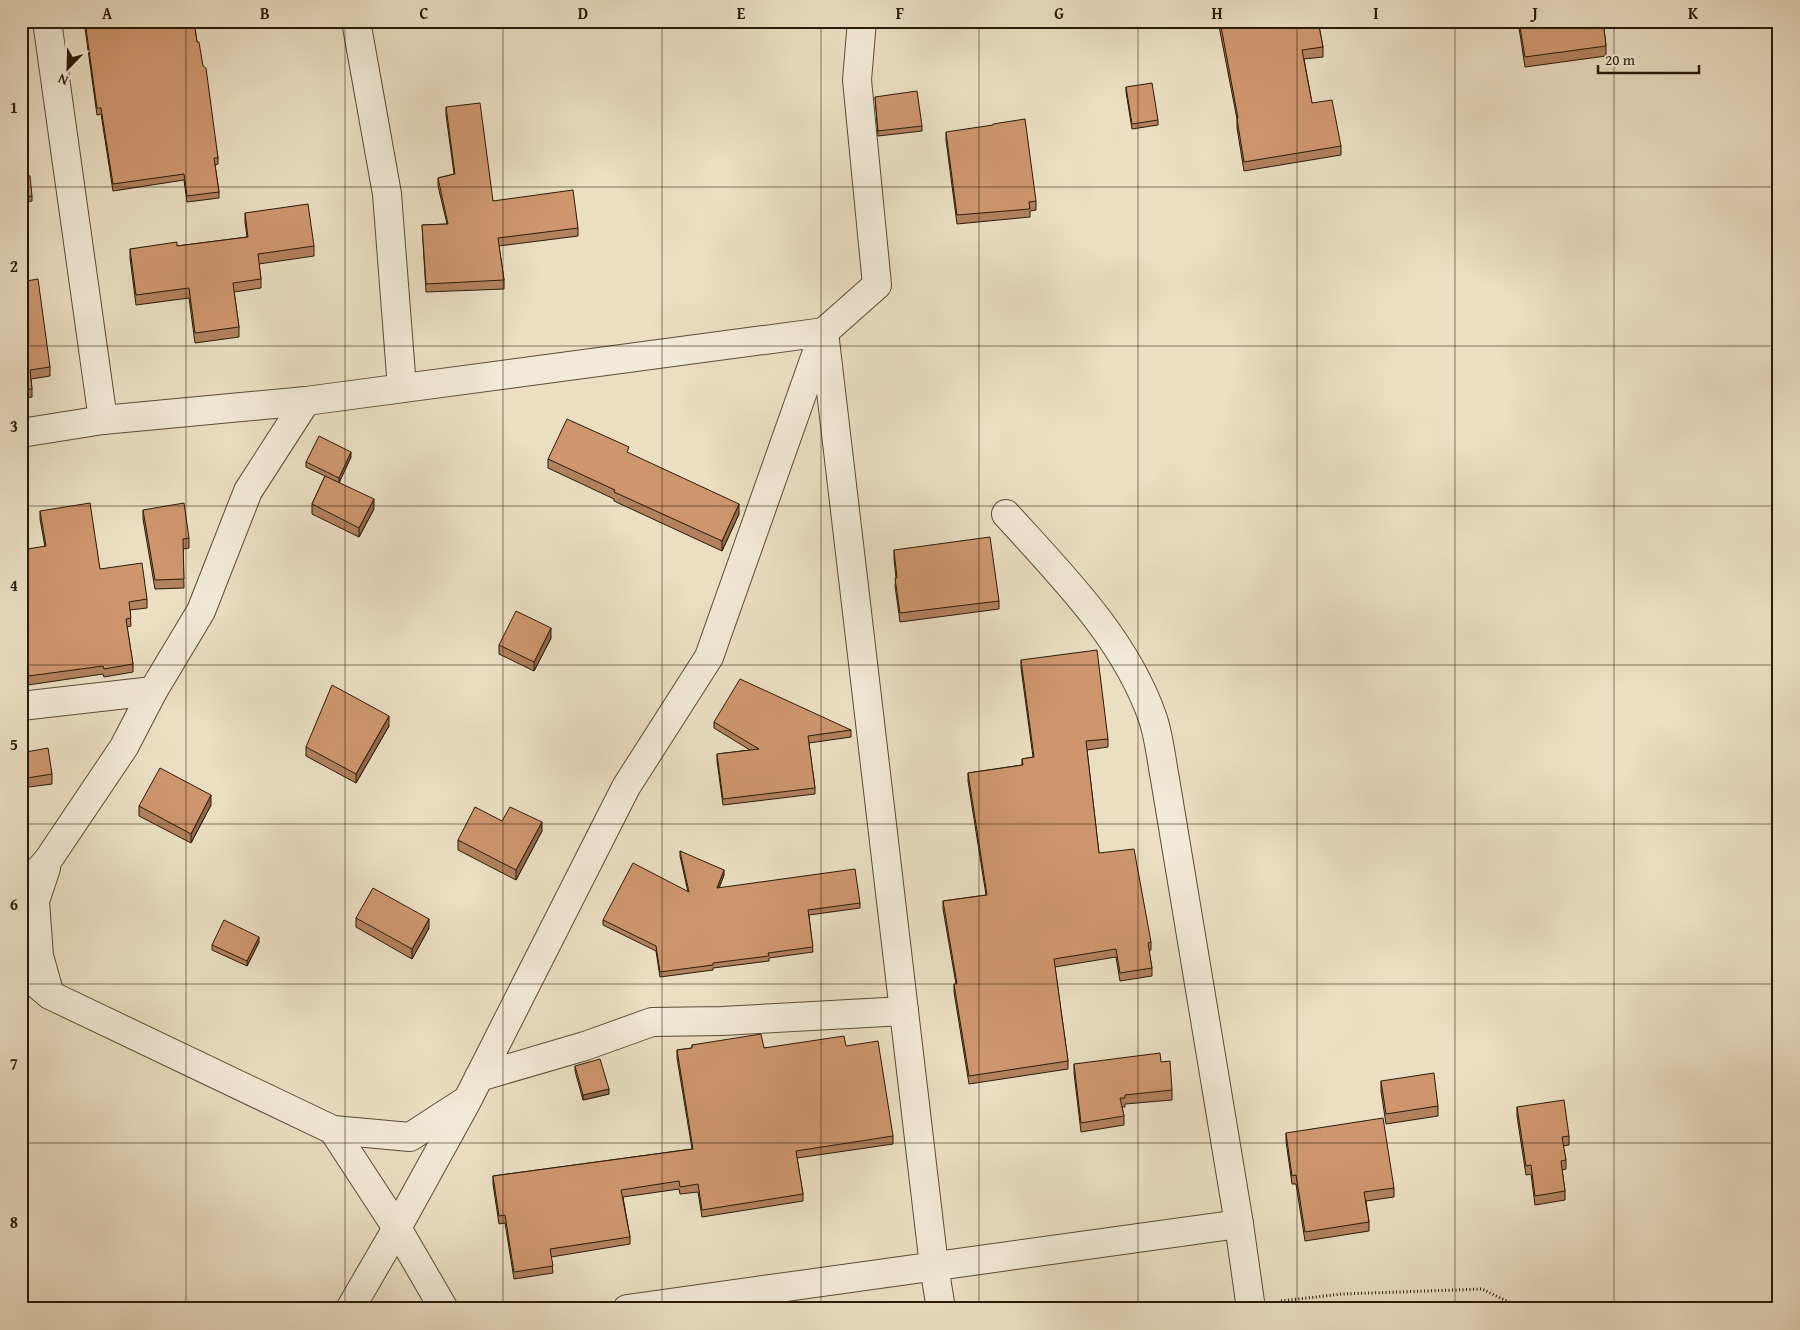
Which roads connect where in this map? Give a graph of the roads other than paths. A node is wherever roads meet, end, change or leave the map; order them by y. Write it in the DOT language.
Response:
graph roads {
  1 [pos="47,21"];
  2 [pos="356,21"];
  3 [pos="862,21"];
  4 [pos="824,332"];
  5 [pos="402,388"];
  6 [pos="306,401"];
  7 [pos="103,420"];
  8 [pos="21,433"];
  9 [pos="1006,514"];
  10 [pos="153,691"];
  11 [pos="21,706"];
  12 [pos="48,860"];
  13 [pos="21,891"];
  14 [pos="21,971"];
  15 [pos="50,995"];
  16 [pos="904,1011"];
  17 [pos="473,1089"];
  18 [pos="333,1130"];
  19 [pos="1240,1224"];
  20 [pos="397,1228"];
  21 [pos="934,1266"];
  22 [pos="350,1309"];
  23 [pos="444,1309"];
  24 [pos="627,1309"];
  25 [pos="941,1309"];
  26 [pos="1251,1309"];
  1 -- 7 [label="street"];
  2 -- 5 [label="street"];
  3 -- 4 [label="street"];
  4 -- 5 [label="street"];
  4 -- 16 [label="street"];
  4 -- 17 [label="street"];
  5 -- 6 [label="street"];
  6 -- 7 [label="street"];
  6 -- 10 [label="street"];
  7 -- 8 [label="street"];
  9 -- 19 [label="street"];
  10 -- 11 [label="street"];
  10 -- 12 [label="street"];
  12 -- 13 [label="street"];
  12 -- 15 [label="street"];
  14 -- 15 [label="street"];
  15 -- 18 [label="street"];
  16 -- 17 [label="street"];
  16 -- 21 [label="street"];
  17 -- 18 [label="street"];
  17 -- 20 [label="street"];
  18 -- 20 [label="street"];
  19 -- 21 [label="street"];
  19 -- 26 [label="street"];
  20 -- 22 [label="street"];
  20 -- 23 [label="street"];
  21 -- 24 [label="street"];
  21 -- 25 [label="street"];
}
